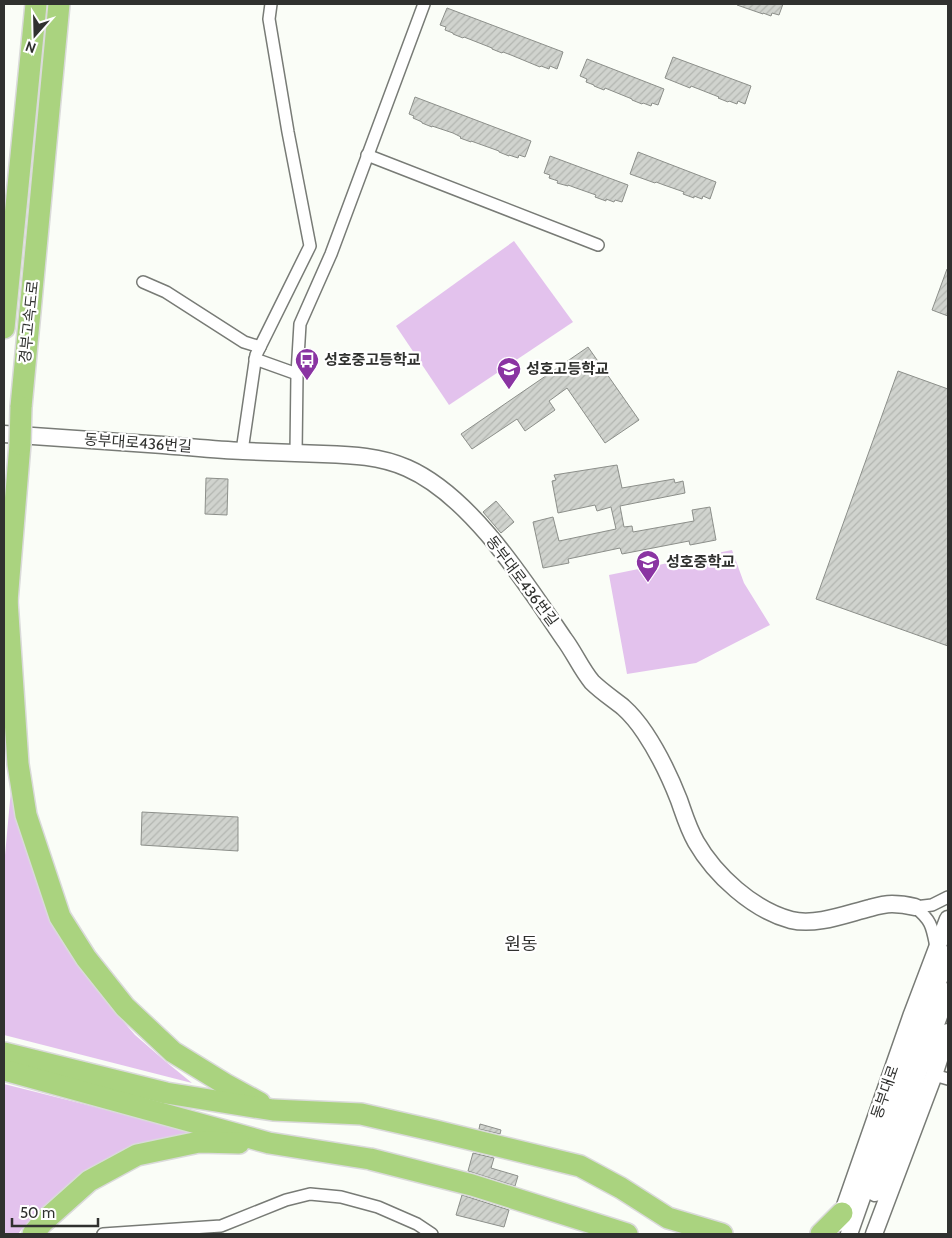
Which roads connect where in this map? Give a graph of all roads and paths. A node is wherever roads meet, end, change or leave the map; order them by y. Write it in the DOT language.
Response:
graph roads {
  1 [pos="36,4"];
  2 [pos="59,4"];
  3 [pos="271,4"];
  4 [pos="424,4"];
  5 [pos="367,155"];
  6 [pos="598,244"];
  7 [pos="310,246"];
  8 [pos="331,254"];
  9 [pos="143,282"];
  10 [pos="4,328"];
  11 [pos="260,347"];
  12 [pos="255,359"];
  13 [pos="297,374"];
  14 [pos="12,439"];
  15 [pos="242,451"];
  16 [pos="296,453"];
  17 [pos="7,600"];
  18 [pos="4,641"];
  19 [pos="948,897"];
  20 [pos="915,906"];
  21 [pos="948,919"];
  22 [pos="942,952"];
  23 [pos="948,991"];
  24 [pos="948,1032"];
  25 [pos="4,1054"];
  26 [pos="4,1070"];
  27 [pos="941,1077"];
  28 [pos="905,1095"];
  29 [pos="273,1110"];
  30 [pos="269,1143"];
  31 [pos="842,1213"];
  32 [pos="38,1229"];
  33 [pos="878,1231"];
  34 [pos="103,1234"];
  35 [pos="432,1234"];
  36 [pos="627,1234"];
  37 [pos="722,1234"];
  38 [pos="821,1234"];
  39 [pos="834,1234"];
  40 [pos="849,1234"];
  41 [pos="860,1234"];
  1 -- 10 [label="highway, 경부고속도로"];
  2 -- 14 [label="highway, 경부고속도로, bridge"];
  3 -- 7 [label="street"];
  4 -- 5 [label="street"];
  5 -- 6 [label="street"];
  5 -- 8 [label="street"];
  7 -- 8 [label="street"];
  7 -- 11 [label="street"];
  8 -- 13 [label="street"];
  9 -- 11 [label="street"];
  11 -- 12 [label="street"];
  12 -- 13 [label="street"];
  12 -- 15 [label="street"];
  13 -- 16 [label="street"];
  14 -- 15 [label="street, 동부대로436번길"];
  14 -- 17 [label="highway, 경부고속도로"];
  15 -- 16 [label="street, 동부대로436번길"];
  16 -- 20 [label="street, 동부대로436번길"];
  17 -- 18 [label="highway, 경부고속도로"];
  17 -- 29 [label="highway"];
  19 -- 20 [label="street, 동부대로436번길"];
  20 -- 22 [label="street"];
  21 -- 22 [label="street"];
  22 -- 28 [label="street, 동부대로"];
  22 -- 31 [label="street, 동부대로"];
  23 -- 28 [label="street, 동부대로"];
  24 -- 27 [label="street"];
  25 -- 29 [label="highway"];
  26 -- 30 [label="highway"];
  27 -- 33 [label="street"];
  28 -- 40 [label="street, 동부대로"];
  28 -- 41 [label="street, 동부대로"];
  29 -- 37 [label="highway"];
  30 -- 32 [label="highway"];
  30 -- 36 [label="highway"];
  31 -- 38 [label="highway"];
  31 -- 39 [label="street, 동부대로"];
  34 -- 35 [label="street"];
}
